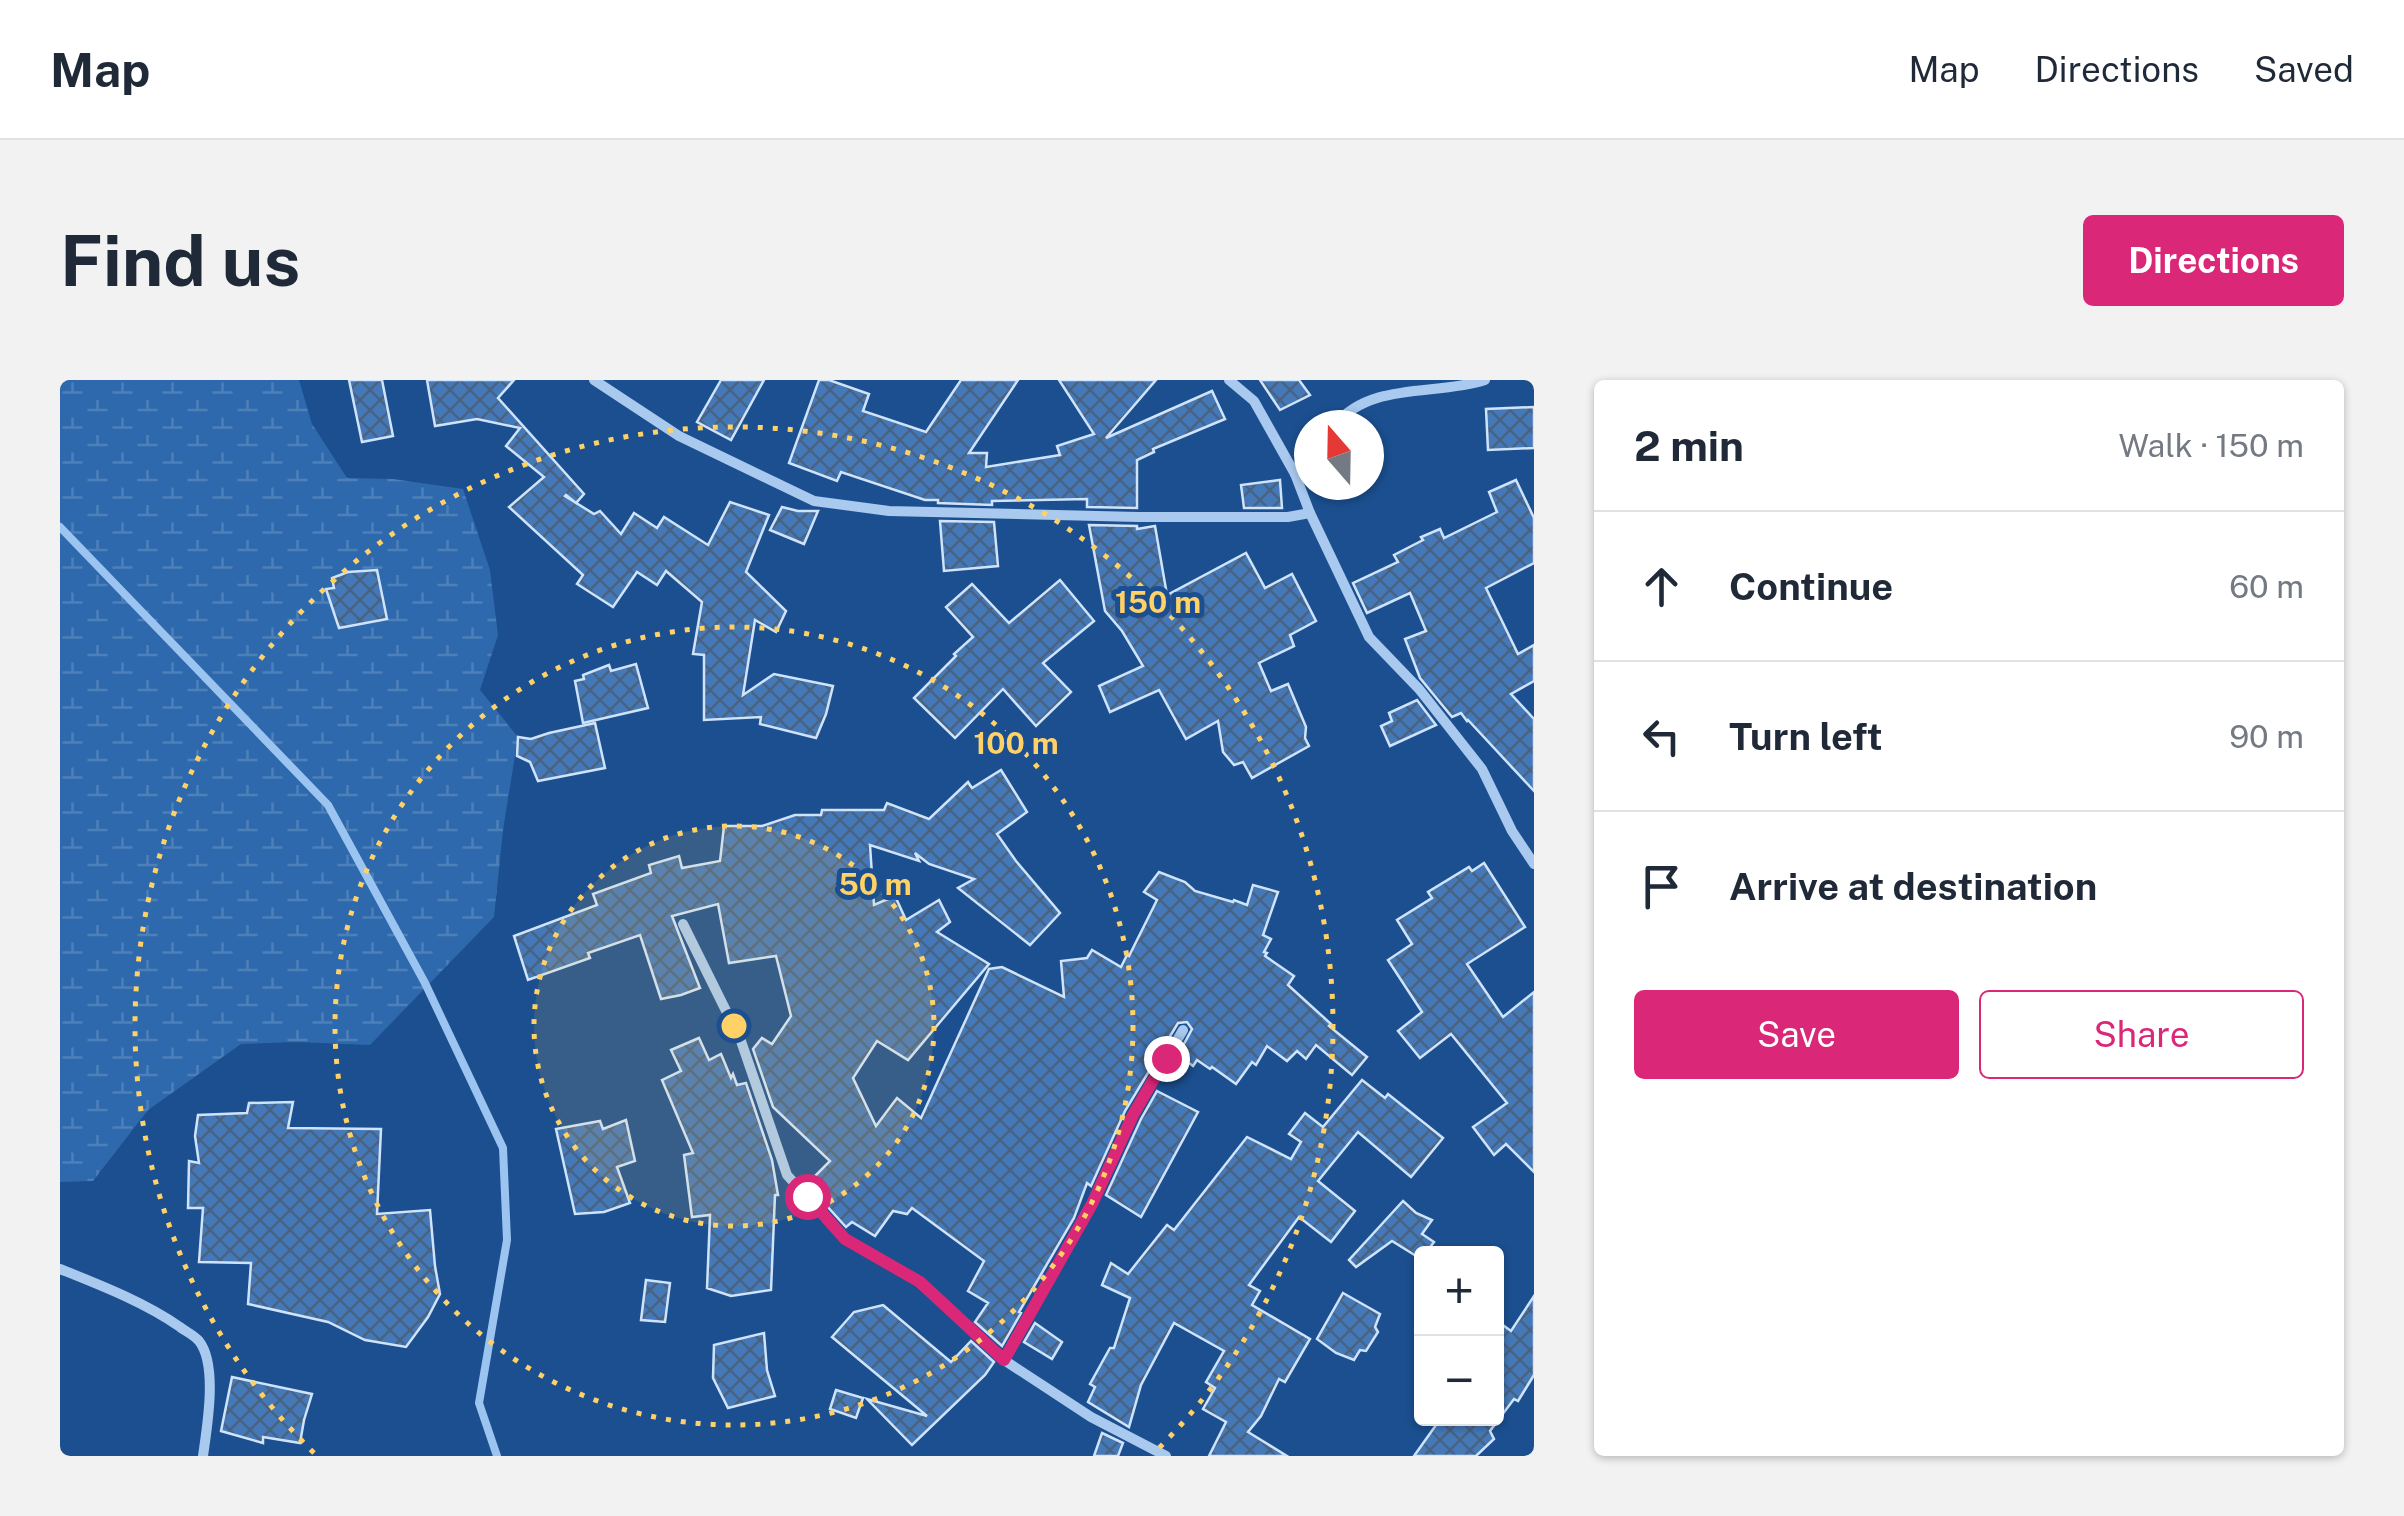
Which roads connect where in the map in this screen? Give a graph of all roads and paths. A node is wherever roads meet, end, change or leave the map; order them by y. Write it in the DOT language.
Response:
graph roads {
  1 [pos="594,380"];
  2 [pos="1230,380"];
  3 [pos="1485,380"];
  4 [pos="1353,410"];
  5 [pos="1294,472"];
  6 [pos="1305,500"];
  7 [pos="1310,513"];
  8 [pos="1534,864"];
  9 [pos="683,924"];
  10 [pos="1183,1030"];
  11 [pos="60,1269"];
  12 [pos="1004,1360"];
  13 [pos="203,1456"];
  14 [pos="1166,1456"];
  1 -- 7 [label="street"];
  2 -- 5 [label="street"];
  3 -- 4 [label="street"];
  6 -- 7 [label="street"];
  7 -- 8 [label="street"];
  9 -- 12 [label="street"];
  10 -- 12 [label="street"];
  11 -- 13 [label="street"];
  12 -- 14 [label="street"];
}
